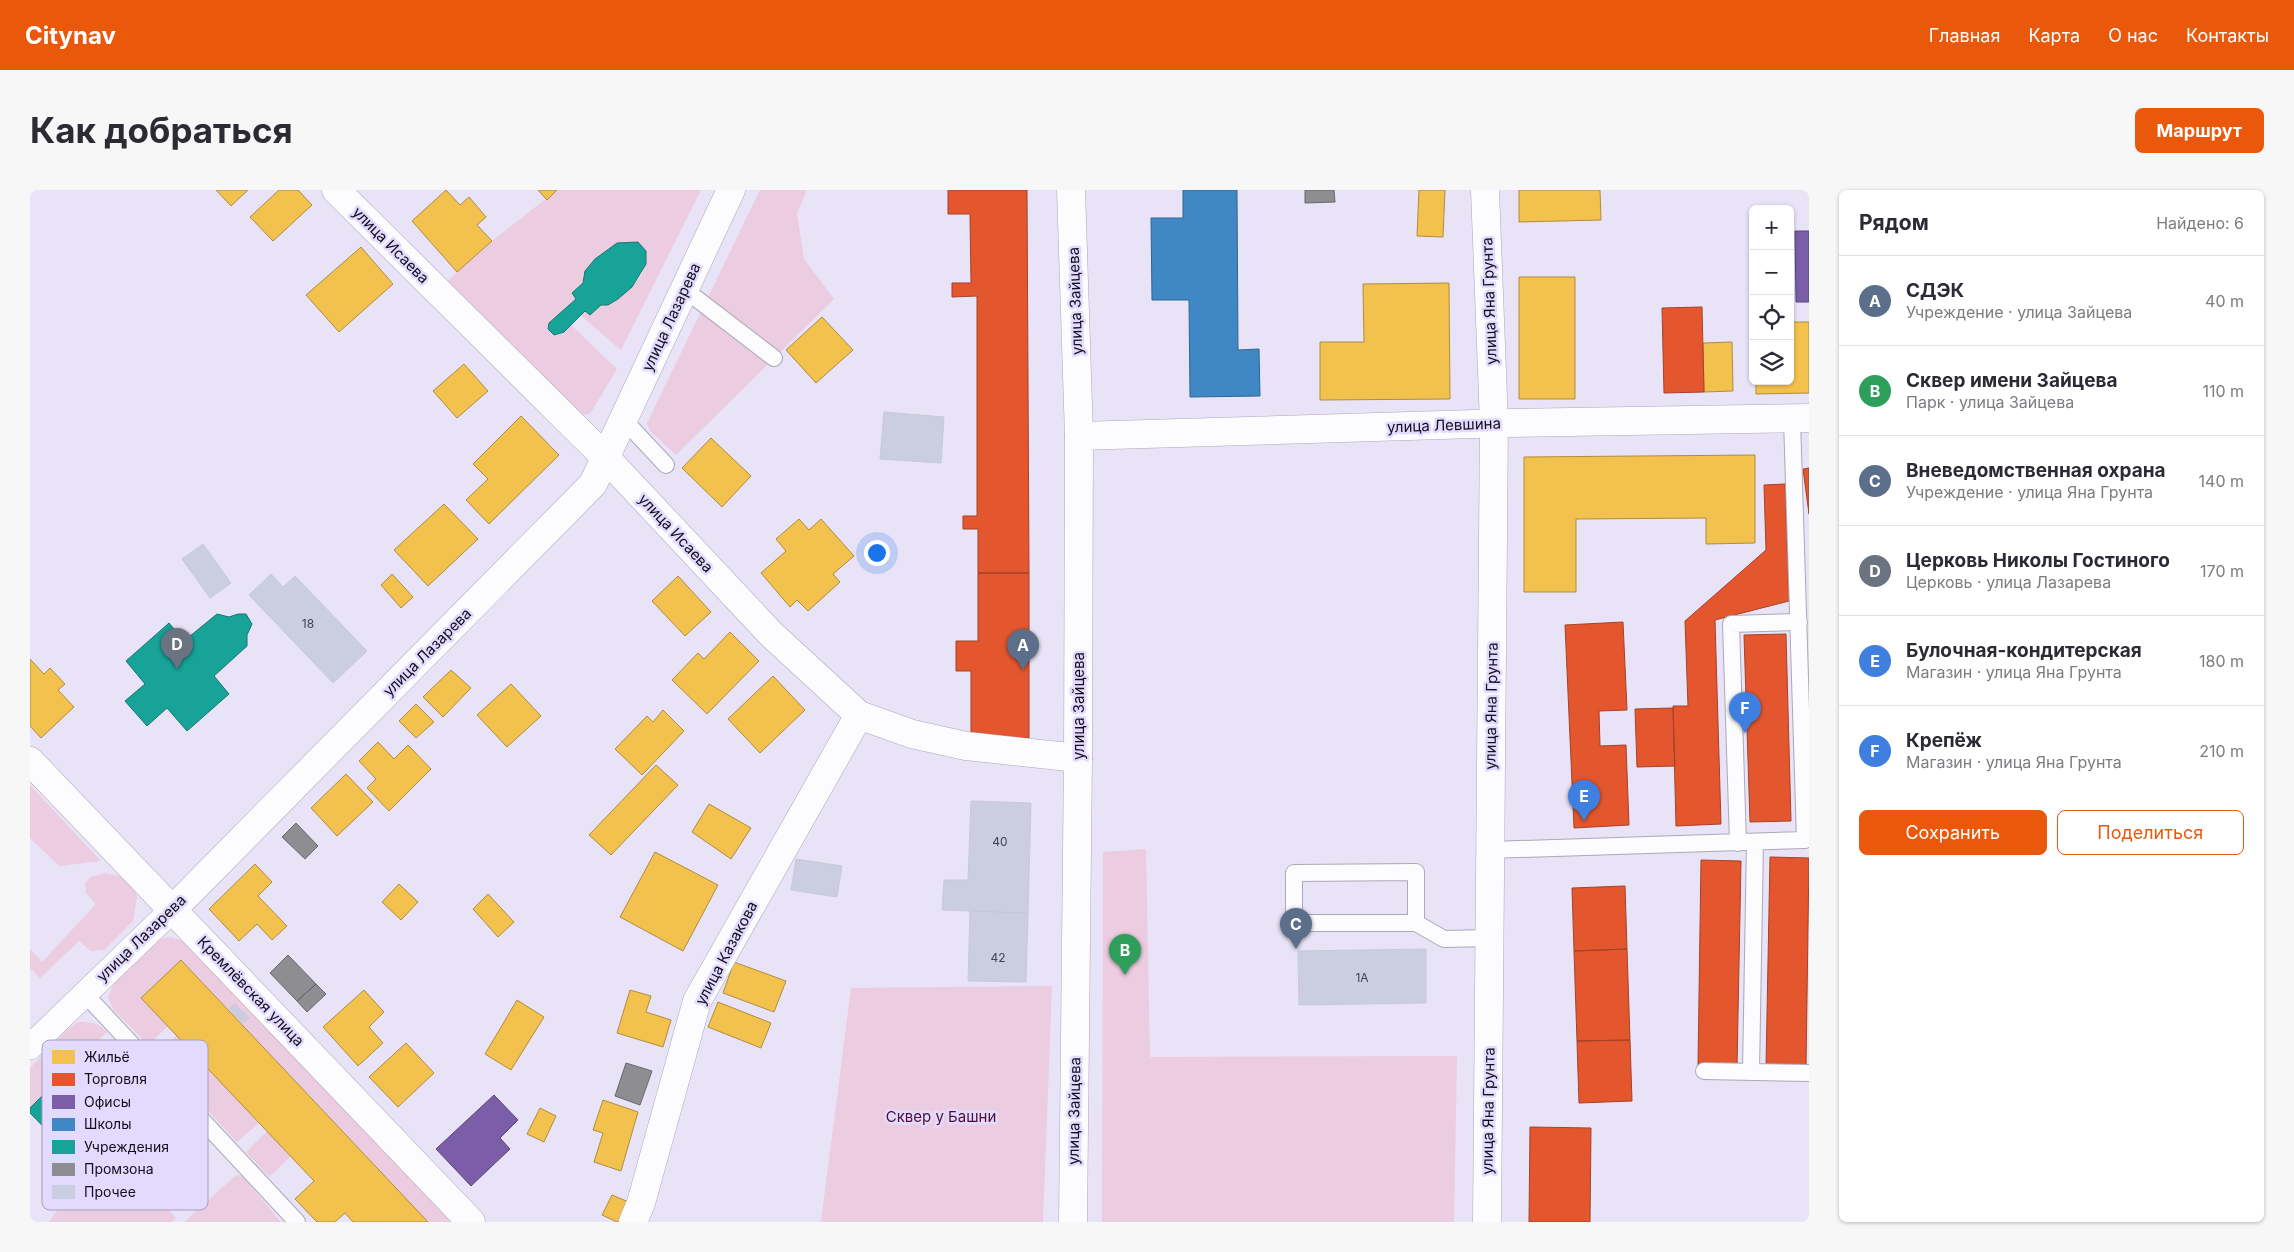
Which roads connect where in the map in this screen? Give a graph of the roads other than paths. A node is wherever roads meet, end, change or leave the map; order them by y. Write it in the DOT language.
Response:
graph roads {
  1 [pos="336,190"];
  2 [pos="731,190"];
  3 [pos="1071,190"];
  4 [pos="1485,190"];
  5 [pos="684,289"];
  6 [pos="774,358"];
  7 [pos="1801,418"];
  8 [pos="623,419"];
  9 [pos="1494,423"];
  10 [pos="1079,436"];
  11 [pos="605,457"];
  12 [pos="666,464"];
  13 [pos="1799,622"];
  14 [pos="1805,707"];
  15 [pos="859,715"];
  16 [pos="1078,758"];
  17 [pos="30,761"];
  18 [pos="1807,840"];
  19 [pos="1738,842"];
  20 [pos="1755,842"];
  21 [pos="1490,850"];
  22 [pos="173,909"];
  23 [pos="1416,923"];
  24 [pos="1489,938"];
  25 [pos="84,993"];
  26 [pos="128,1040"];
  27 [pos="30,1047"];
  28 [pos="1704,1071"];
  29 [pos="1751,1072"];
  30 [pos="1809,1073"];
  31 [pos="208,1126"];
  32 [pos="297,1222"];
  33 [pos="471,1222"];
  34 [pos="633,1222"];
  35 [pos="1072,1222"];
  36 [pos="1487,1222"];
  1 -- 11 [label="street, улица Исаева"];
  2 -- 5 [label="street, улица Лазарева"];
  3 -- 10 [label="street, улица Зайцева"];
  4 -- 9 [label="street, улица Яна Грунта"];
  5 -- 6 [label="lane"];
  5 -- 8 [label="street, улица Лазарева"];
  7 -- 9 [label="street, улица Левшина"];
  7 -- 13 [label="lane"];
  8 -- 11 [label="street, улица Лазарева"];
  8 -- 12 [label="lane"];
  9 -- 10 [label="street, улица Левшина"];
  9 -- 21 [label="street, улица Яна Грунта"];
  10 -- 16 [label="street, улица Зайцева"];
  11 -- 15 [label="street, улица Исаева"];
  11 -- 22 [label="street, улица Лазарева"];
  13 -- 14 [label="lane"];
  13 -- 19 [label="lane"];
  14 -- 18 [label="lane"];
  15 -- 16 [label="street, улица Исаева"];
  15 -- 34 [label="street, улица Казакова"];
  16 -- 35 [label="street, улица Зайцева"];
  17 -- 22 [label="street, Кремлёвская улица"];
  18 -- 20 [label="lane"];
  19 -- 20 [label="lane"];
  19 -- 21 [label="lane"];
  20 -- 29 [label="lane"];
  21 -- 24 [label="street, улица Яна Грунта"];
  22 -- 25 [label="street, улица Лазарева"];
  22 -- 33 [label="street, Кремлёвская улица"];
  23 -- 23 [label="lane"];
  23 -- 24 [label="lane"];
  24 -- 36 [label="street, улица Яна Грунта"];
  25 -- 26 [label="lane"];
  25 -- 27 [label="street, улица Лазарева"];
  28 -- 29 [label="lane"];
  29 -- 30 [label="lane"];
  31 -- 32 [label="lane"];
}
